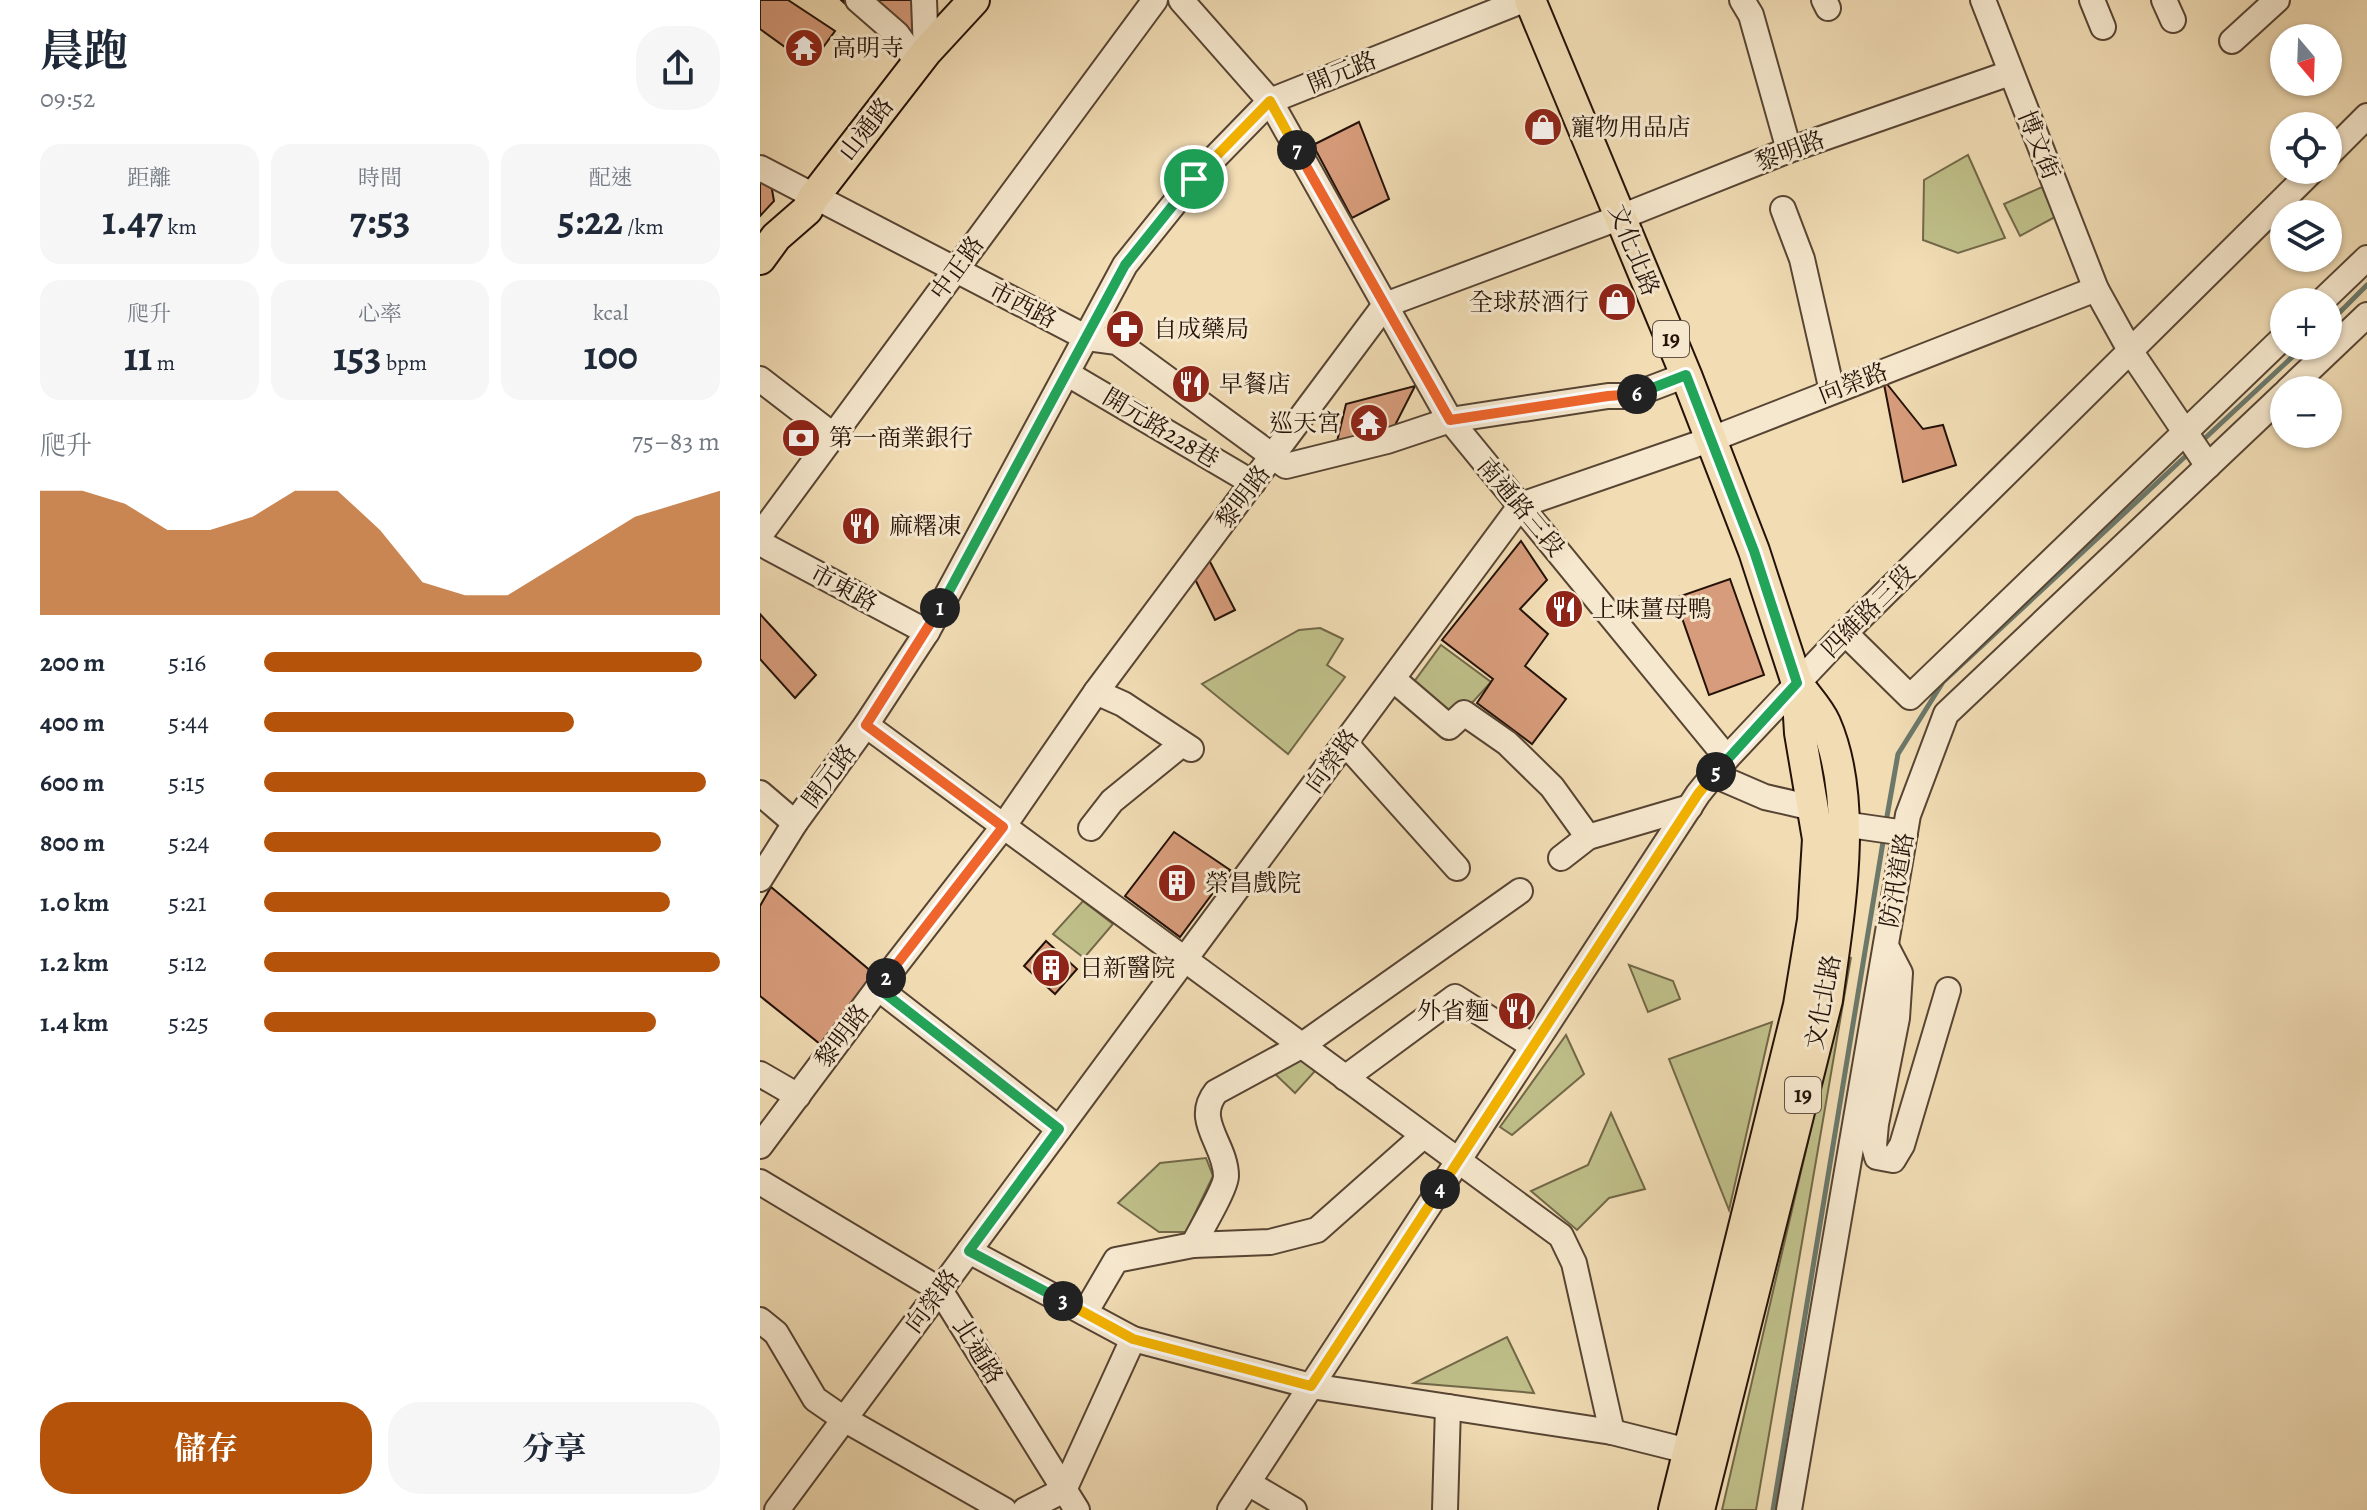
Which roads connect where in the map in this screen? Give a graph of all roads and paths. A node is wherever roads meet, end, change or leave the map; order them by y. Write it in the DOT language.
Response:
graph roads {
  1 [pos="858,0"];
  2 [pos="889,0"];
  3 [pos="924,0"];
  4 [pos="974,0"];
  5 [pos="1155,0"];
  6 [pos="1181,0"];
  7 [pos="1527,0"];
  8 [pos="1742,0"];
  9 [pos="1983,0"];
  10 [pos="2092,0"];
  11 [pos="2277,0"];
  12 [pos="2103,27"];
  13 [pos="897,34"];
  14 [pos="2232,41"];
  15 [pos="922,57"];
  16 [pos="2010,73"];
  17 [pos="1270,101"];
  18 [pos="2367,116"];
  19 [pos="2342,141"];
  20 [pos="1789,150"];
  21 [pos="760,168"];
  22 [pos="2299,184"];
  23 [pos="813,198"];
  24 [pos="1783,209"];
  25 [pos="1621,217"];
  26 [pos="765,241"];
  27 [pos="2367,258"];
  28 [pos="956,270"];
  29 [pos="2336,288"];
  30 [pos="2096,289"];
  31 [pos="1385,305"];
  32 [pos="2367,315"];
  33 [pos="1087,338"];
  34 [pos="2270,350"];
  35 [pos="2131,352"];
  36 [pos="1068,374"];
  37 [pos="1686,375"];
  38 [pos="2303,376"];
  39 [pos="760,379"];
  40 [pos="1832,391"];
  41 [pos="2270,407"];
  42 [pos="1450,420"];
  43 [pos="2184,431"];
  44 [pos="834,436"];
  45 [pos="1712,439"];
  46 [pos="1272,458"];
  47 [pos="2208,466"];
  48 [pos="1253,483"];
  49 [pos="1521,505"];
  50 [pos="760,535"];
  51 [pos="760,543"];
  52 [pos="927,632"];
  53 [pos="1845,633"];
  54 [pos="1393,679"];
  55 [pos="1797,683"];
  56 [pos="1096,692"];
  57 [pos="866,725"];
  58 [pos="1345,743"];
  59 [pos="1721,766"];
  60 [pos="760,793"];
  61 [pos="1690,807"];
  62 [pos="1813,808"];
  63 [pos="795,823"];
  64 [pos="1843,824"];
  65 [pos="1003,827"];
  66 [pos="1091,828"];
  67 [pos="1905,833"];
  68 [pos="1588,837"];
  69 [pos="1561,858"];
  70 [pos="1457,868"];
  71 [pos="760,879"];
  72 [pos="1520,891"];
  73 [pos="1886,946"];
  74 [pos="1185,960"];
  75 [pos="878,988"];
  76 [pos="1948,990"];
  77 [pos="1301,1046"];
  78 [pos="1533,1046"];
  79 [pos="760,1074"];
  80 [pos="1345,1078"];
  81 [pos="798,1096"];
  82 [pos="1059,1129"];
  83 [pos="1423,1136"];
  84 [pos="760,1146"];
  85 [pos="1458,1162"];
  86 [pos="760,1182"];
  87 [pos="1193,1245"];
  88 [pos="969,1251"];
  89 [pos="940,1290"];
  90 [pos="1085,1313"];
  91 [pos="760,1320"];
  92 [pos="1133,1339"];
  93 [pos="1311,1386"];
  94 [pos="1448,1407"];
  95 [pos="844,1419"];
  96 [pos="1612,1432"];
  97 [pos="1701,1454"];
  98 [pos="1248,1483"];
  99 [pos="1070,1500"];
  100 [pos="777,1510"];
  101 [pos="1004,1510"];
  102 [pos="1025,1510"];
  103 [pos="1230,1510"];
  104 [pos="1294,1510"];
  105 [pos="1445,1510"];
  106 [pos="1674,1510"];
  107 [pos="1699,1510"];
  108 [pos="1789,1510"];
  1 -- 13 [label="street"];
  2 -- 13 [label="street"];
  3 -- 15 [label="street"];
  4 -- 15 [label="main road, 山通路"];
  5 -- 28 [label="street, 中正路"];
  6 -- 17 [label="street, 南通路三段"];
  7 -- 17 [label="street, 開元路"];
  7 -- 25 [label="main road, 文化北路 / 19"];
  8 -- 20 [label="street"];
  9 -- 16 [label="street, 博文街"];
  10 -- 12 [label="street"];
  11 -- 14 [label="street"];
  13 -- 15 [label="street"];
  15 -- 23 [label="main road, 山通路"];
  16 -- 20 [label="street, 黎明路"];
  16 -- 30 [label="street, 博文街"];
  17 -- 31 [label="street, 南通路三段"];
  17 -- 33 [label="street, 開元路"];
  18 -- 19 [label="street"];
  20 -- 25 [label="street, 黎明路"];
  21 -- 23 [label="street, 市西路"];
  22 -- 35 [label="street, 四維路三段"];
  23 -- 26 [label="main road, 山通路"];
  23 -- 28 [label="street, 市西路"];
  24 -- 40 [label="street"];
  25 -- 31 [label="street, 黎明路"];
  25 -- 37 [label="main road, 文化北路 / 19"];
  27 -- 29 [label="street"];
  28 -- 33 [label="street, 市西路"];
  28 -- 44 [label="street, 中正路"];
  30 -- 35 [label="street, 博文街"];
  30 -- 40 [label="street, 向榮路"];
  31 -- 42 [label="street, 南通路三段"];
  31 -- 46 [label="street, 黎明路"];
  32 -- 38 [label="street, 防汛道路"];
  33 -- 36 [label="street, 開元路"];
  33 -- 46 [label="street, 市西路"];
  34 -- 43 [label="street"];
  35 -- 43 [label="street, 博文街"];
  35 -- 53 [label="street, 四維路三段"];
  36 -- 48 [label="street, 開元路228巷"];
  36 -- 52 [label="street, 開元路"];
  37 -- 42 [label="street"];
  37 -- 45 [label="main road, 文化北路 / 19"];
  39 -- 44 [label="street"];
  40 -- 45 [label="street, 向榮路"];
  41 -- 47 [label="street, 防汛道路"];
  42 -- 46 [label="street"];
  42 -- 49 [label="street, 南通路三段"];
  43 -- 47 [label="street, 博文街"];
  43 -- 53 [label="street"];
  44 -- 50 [label="street, 中正路"];
  45 -- 49 [label="street, 向榮路"];
  45 -- 55 [label="main road, 文化北路 / 19"];
  46 -- 48 [label="street, 黎明路"];
  47 -- 67 [label="street, 防汛道路"];
  48 -- 56 [label="street, 黎明路"];
  49 -- 54 [label="street, 向榮路"];
  49 -- 59 [label="street, 南通路三段"];
  51 -- 52 [label="street, 市東路"];
  52 -- 57 [label="street, 開元路"];
  53 -- 55 [label="street, 四維路三段"];
  54 -- 58 [label="street, 向榮路"];
  54 -- 68 [label="street"];
  55 -- 59 [label="street, 四維路三段"];
  55 -- 62 [label="main road, 文化北路 / 19"];
  55 -- 64 [label="main road, 文化北路 / 19"];
  56 -- 65 [label="street, 黎明路"];
  56 -- 66 [label="street"];
  57 -- 63 [label="street, 開元路"];
  57 -- 65 [label="street"];
  58 -- 70 [label="street"];
  58 -- 74 [label="street, 向榮路"];
  59 -- 61 [label="street, 四維路三段"];
  59 -- 62 [label="street"];
  60 -- 63 [label="street"];
  61 -- 68 [label="street"];
  61 -- 78 [label="street, 四維路三段"];
  62 -- 97 [label="main road, 文化北路 / 19"];
  63 -- 71 [label="street, 開元路"];
  64 -- 67 [label="street"];
  64 -- 97 [label="main road, 文化北路 / 19"];
  65 -- 74 [label="street"];
  65 -- 75 [label="street, 黎明路"];
  67 -- 73 [label="street, 防汛道路"];
  68 -- 69 [label="street"];
  72 -- 77 [label="street"];
  73 -- 76 [label="street"];
  73 -- 108 [label="street, 防汛道路"];
  74 -- 77 [label="street"];
  74 -- 82 [label="street, 向榮路"];
  75 -- 81 [label="street, 黎明路"];
  75 -- 82 [label="street"];
  77 -- 80 [label="street"];
  77 -- 87 [label="street"];
  78 -- 80 [label="street"];
  78 -- 85 [label="street, 四維路三段"];
  79 -- 81 [label="street"];
  80 -- 83 [label="street"];
  81 -- 84 [label="street, 黎明路"];
  82 -- 88 [label="street, 向榮路"];
  83 -- 85 [label="street"];
  83 -- 87 [label="street"];
  85 -- 93 [label="street, 四維路三段"];
  85 -- 96 [label="street"];
  86 -- 89 [label="street, 北通路"];
  87 -- 90 [label="street"];
  88 -- 89 [label="street, 向榮路"];
  88 -- 90 [label="street"];
  89 -- 95 [label="street, 向榮路"];
  89 -- 99 [label="street, 北通路"];
  90 -- 92 [label="street"];
  91 -- 95 [label="street"];
  92 -- 93 [label="street"];
  92 -- 99 [label="street"];
  93 -- 94 [label="street"];
  93 -- 98 [label="street, 四維路三段"];
  94 -- 96 [label="street"];
  94 -- 105 [label="street"];
  95 -- 100 [label="street, 向榮路"];
  95 -- 101 [label="street"];
  96 -- 97 [label="street"];
  97 -- 106 [label="main road, 文化北路 / 19"];
  97 -- 107 [label="main road, 文化北路 / 19"];
  98 -- 103 [label="street, 四維路三段"];
  98 -- 104 [label="street"];
  99 -- 102 [label="street"];
}
